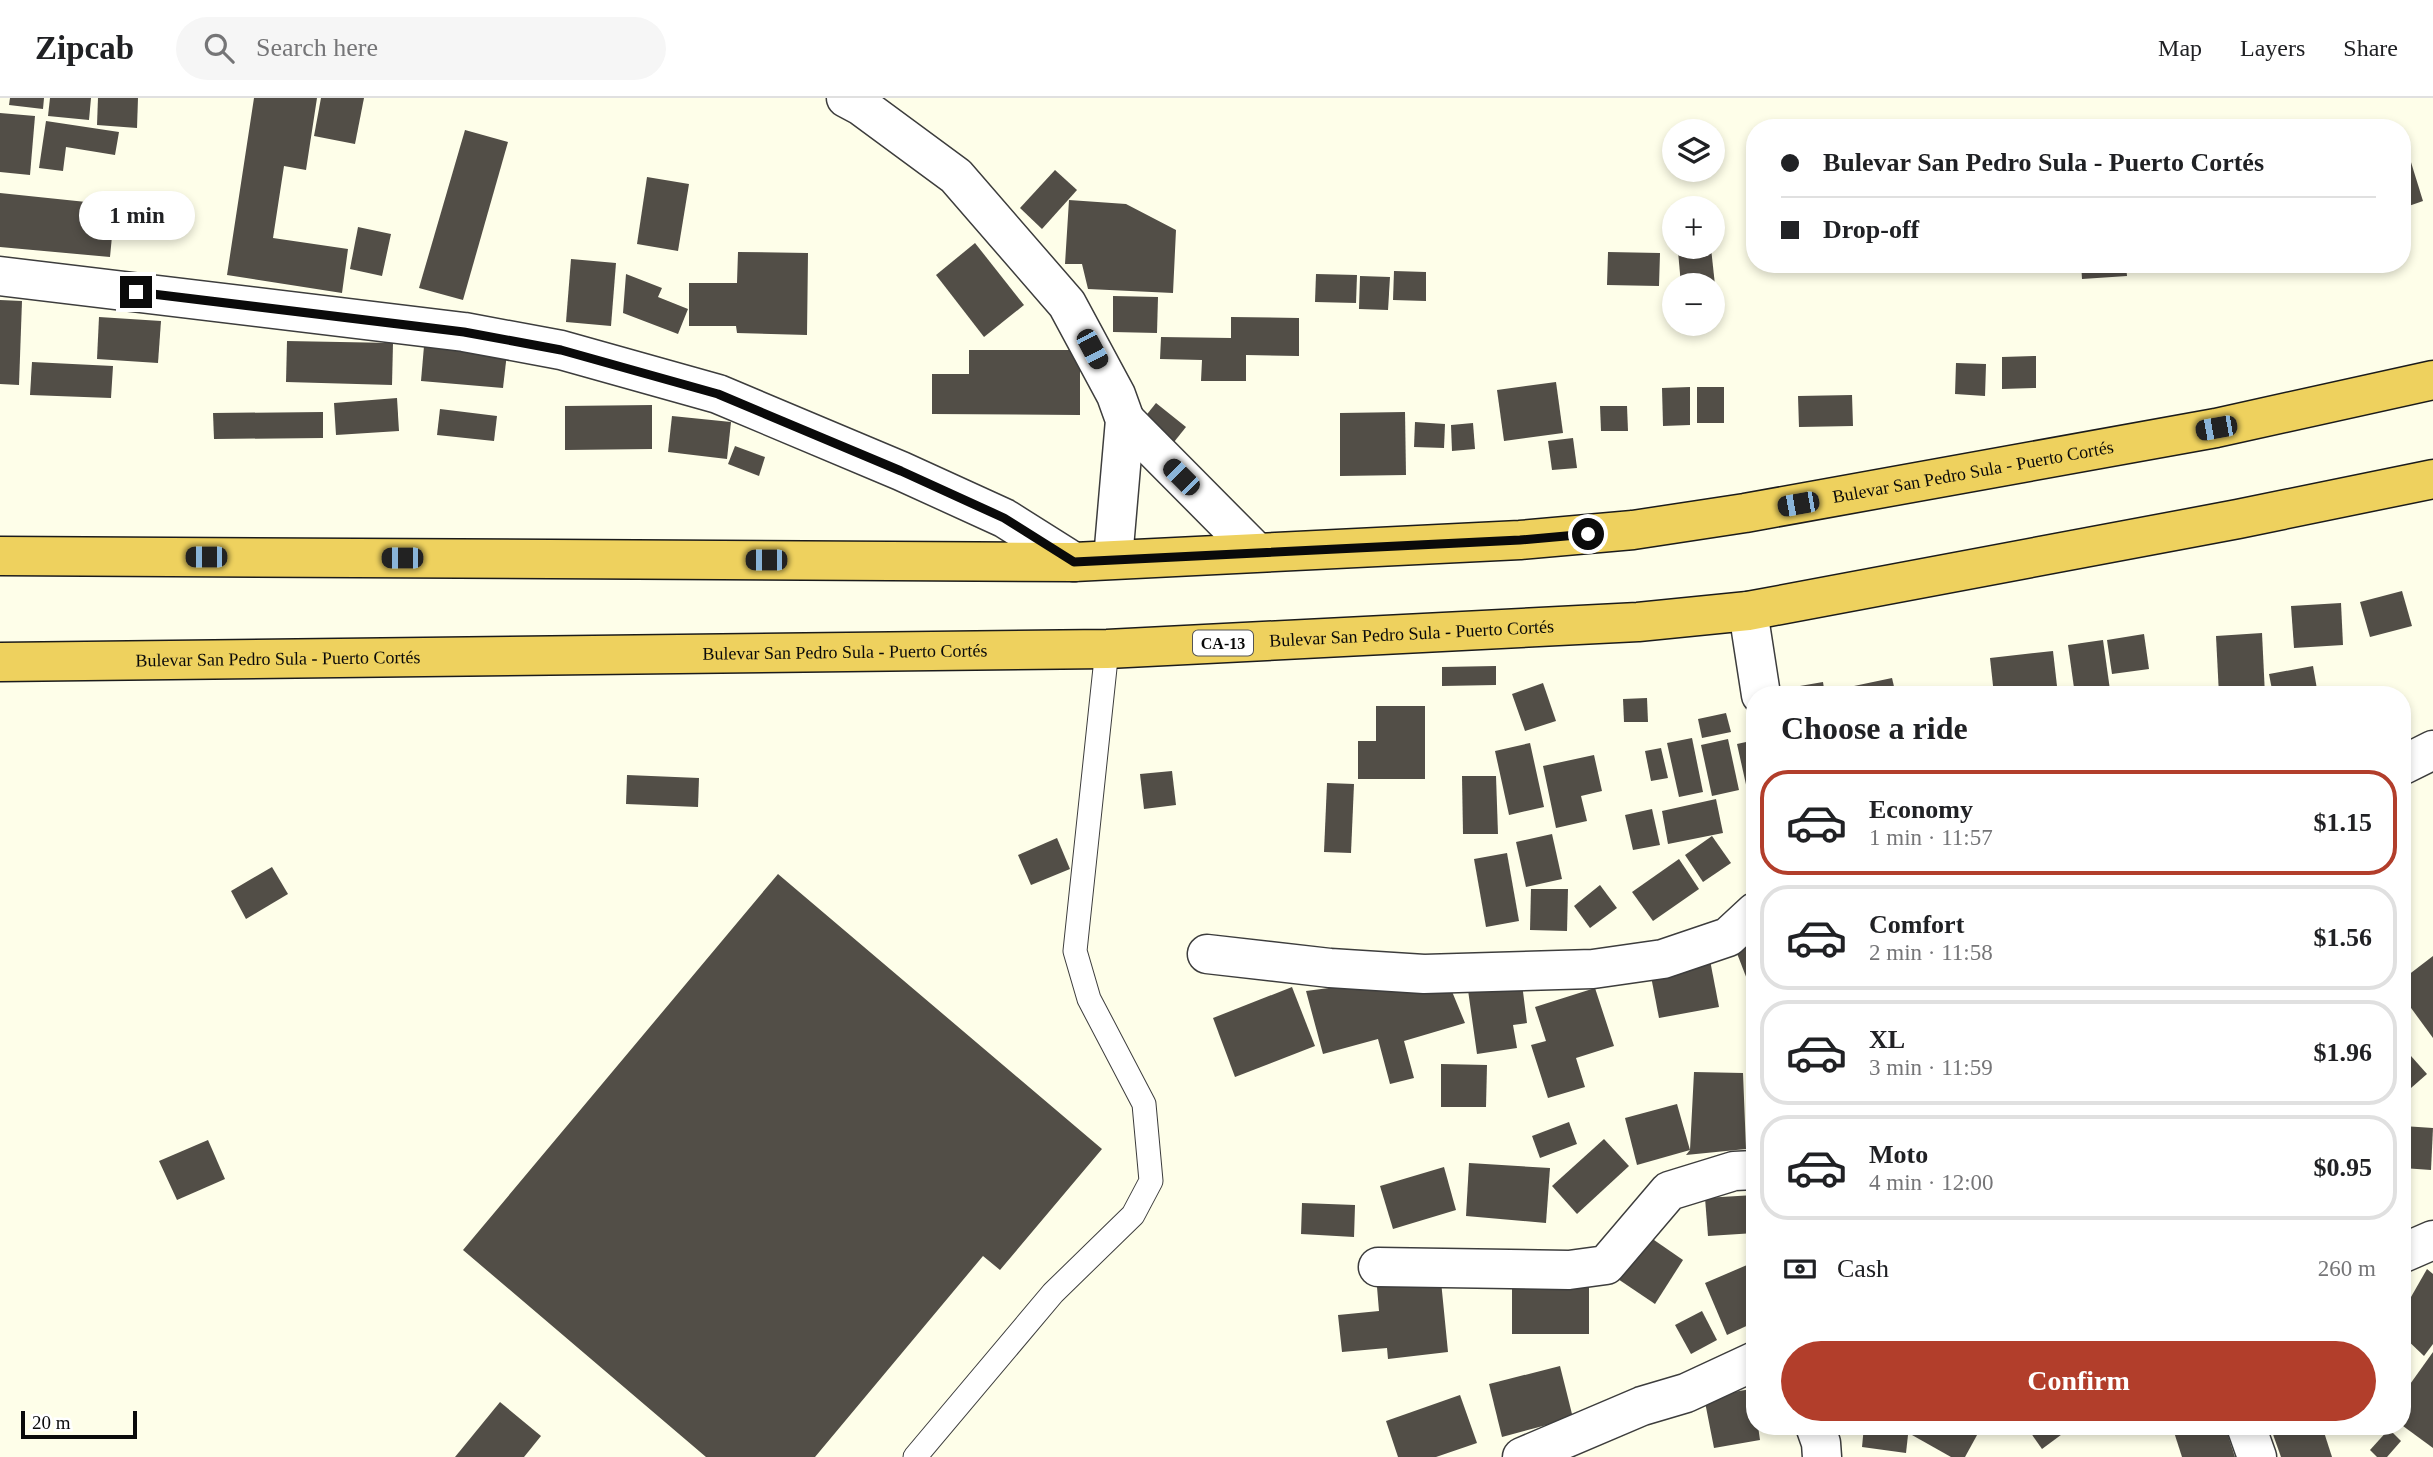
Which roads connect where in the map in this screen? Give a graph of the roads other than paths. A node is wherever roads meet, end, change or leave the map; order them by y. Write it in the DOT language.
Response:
graph roads {
  1 [pos="846,98"];
  2 [pos="0,276"];
  3 [pos="2433,380"];
  4 [pos="1125,420"];
  5 [pos="2433,479"];
  6 [pos="1256,552"];
  7 [pos="0,556"];
  8 [pos="1113,559"];
  9 [pos="1074,562"];
  10 [pos="1748,611"];
  11 [pos="1107,649"];
  12 [pos="0,662"];
  13 [pos="1760,686"];
  14 [pos="2433,750"];
  15 [pos="2411,761"];
  16 [pos="1746,920"];
  17 [pos="1207,954"];
  18 [pos="1746,1170"];
  19 [pos="2433,1240"];
  20 [pos="2411,1250"];
  21 [pos="1378,1267"];
  22 [pos="1746,1365"];
  23 [pos="1818,1435"];
  24 [pos="2249,1435"];
  25 [pos="915,1457"];
  26 [pos="1521,1457"];
  27 [pos="1822,1457"];
  28 [pos="2257,1457"];
  1 -- 4 [label="street"];
  2 -- 9 [label="street"];
  3 -- 6 [label="highway, Bulevar San Pedro Sula - Puerto Cortés"];
  4 -- 6 [label="street"];
  4 -- 8 [label="street"];
  5 -- 10 [label="highway, Bulevar San Pedro Sula - Puerto Cortés / CA-13"];
  6 -- 8 [label="highway, Bulevar San Pedro Sula - Puerto Cortés"];
  7 -- 9 [label="highway, Bulevar San Pedro Sula - Puerto Cortés"];
  8 -- 9 [label="highway, Bulevar San Pedro Sula - Puerto Cortés"];
  10 -- 11 [label="highway, Bulevar San Pedro Sula - Puerto Cortés / CA-13"];
  10 -- 13 [label="street"];
  11 -- 12 [label="highway, Bulevar San Pedro Sula - Puerto Cortés / CA-13"];
  11 -- 25 [label="lane"];
  14 -- 15 [label="street"];
  16 -- 17 [label="street"];
  18 -- 21 [label="street"];
  19 -- 20 [label="street"];
  22 -- 26 [label="street"];
  23 -- 27 [label="street"];
  24 -- 28 [label="street"];
}
